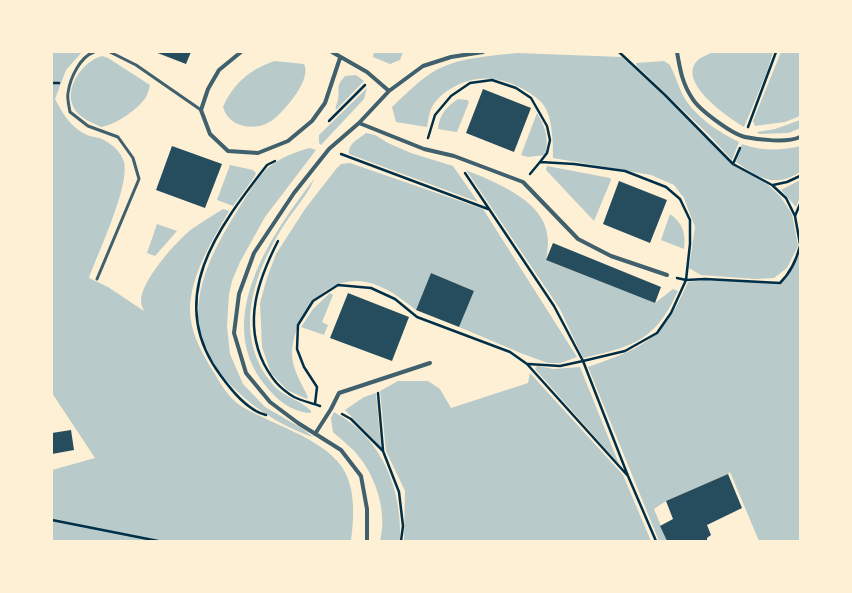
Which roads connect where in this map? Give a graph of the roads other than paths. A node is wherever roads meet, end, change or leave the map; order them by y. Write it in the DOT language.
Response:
graph roads {
  1 [pos="94,52"];
  2 [pos="110,52"];
  3 [pos="241,52"];
  4 [pos="332,52"];
  5 [pos="483,52"];
  6 [pos="677,52"];
  7 [pos="340,58"];
  8 [pos="389,91"];
  9 [pos="201,110"];
  10 [pos="359,122"];
  11 [pos="800,137"];
  12 [pos="667,275"];
  13 [pos="97,279"];
  14 [pos="430,363"];
  15 [pos="315,434"];
  16 [pos="367,541"];
  1 -- 13 [label="lane"];
  2 -- 9 [label="lane"];
  3 -- 9 [label="street"];
  4 -- 7 [label="street"];
  5 -- 8 [label="street"];
  6 -- 11 [label="street"];
  7 -- 8 [label="street"];
  7 -- 9 [label="street"];
  8 -- 10 [label="street"];
  10 -- 12 [label="street"];
  10 -- 15 [label="street"];
  14 -- 15 [label="street"];
  15 -- 16 [label="street"];
}
